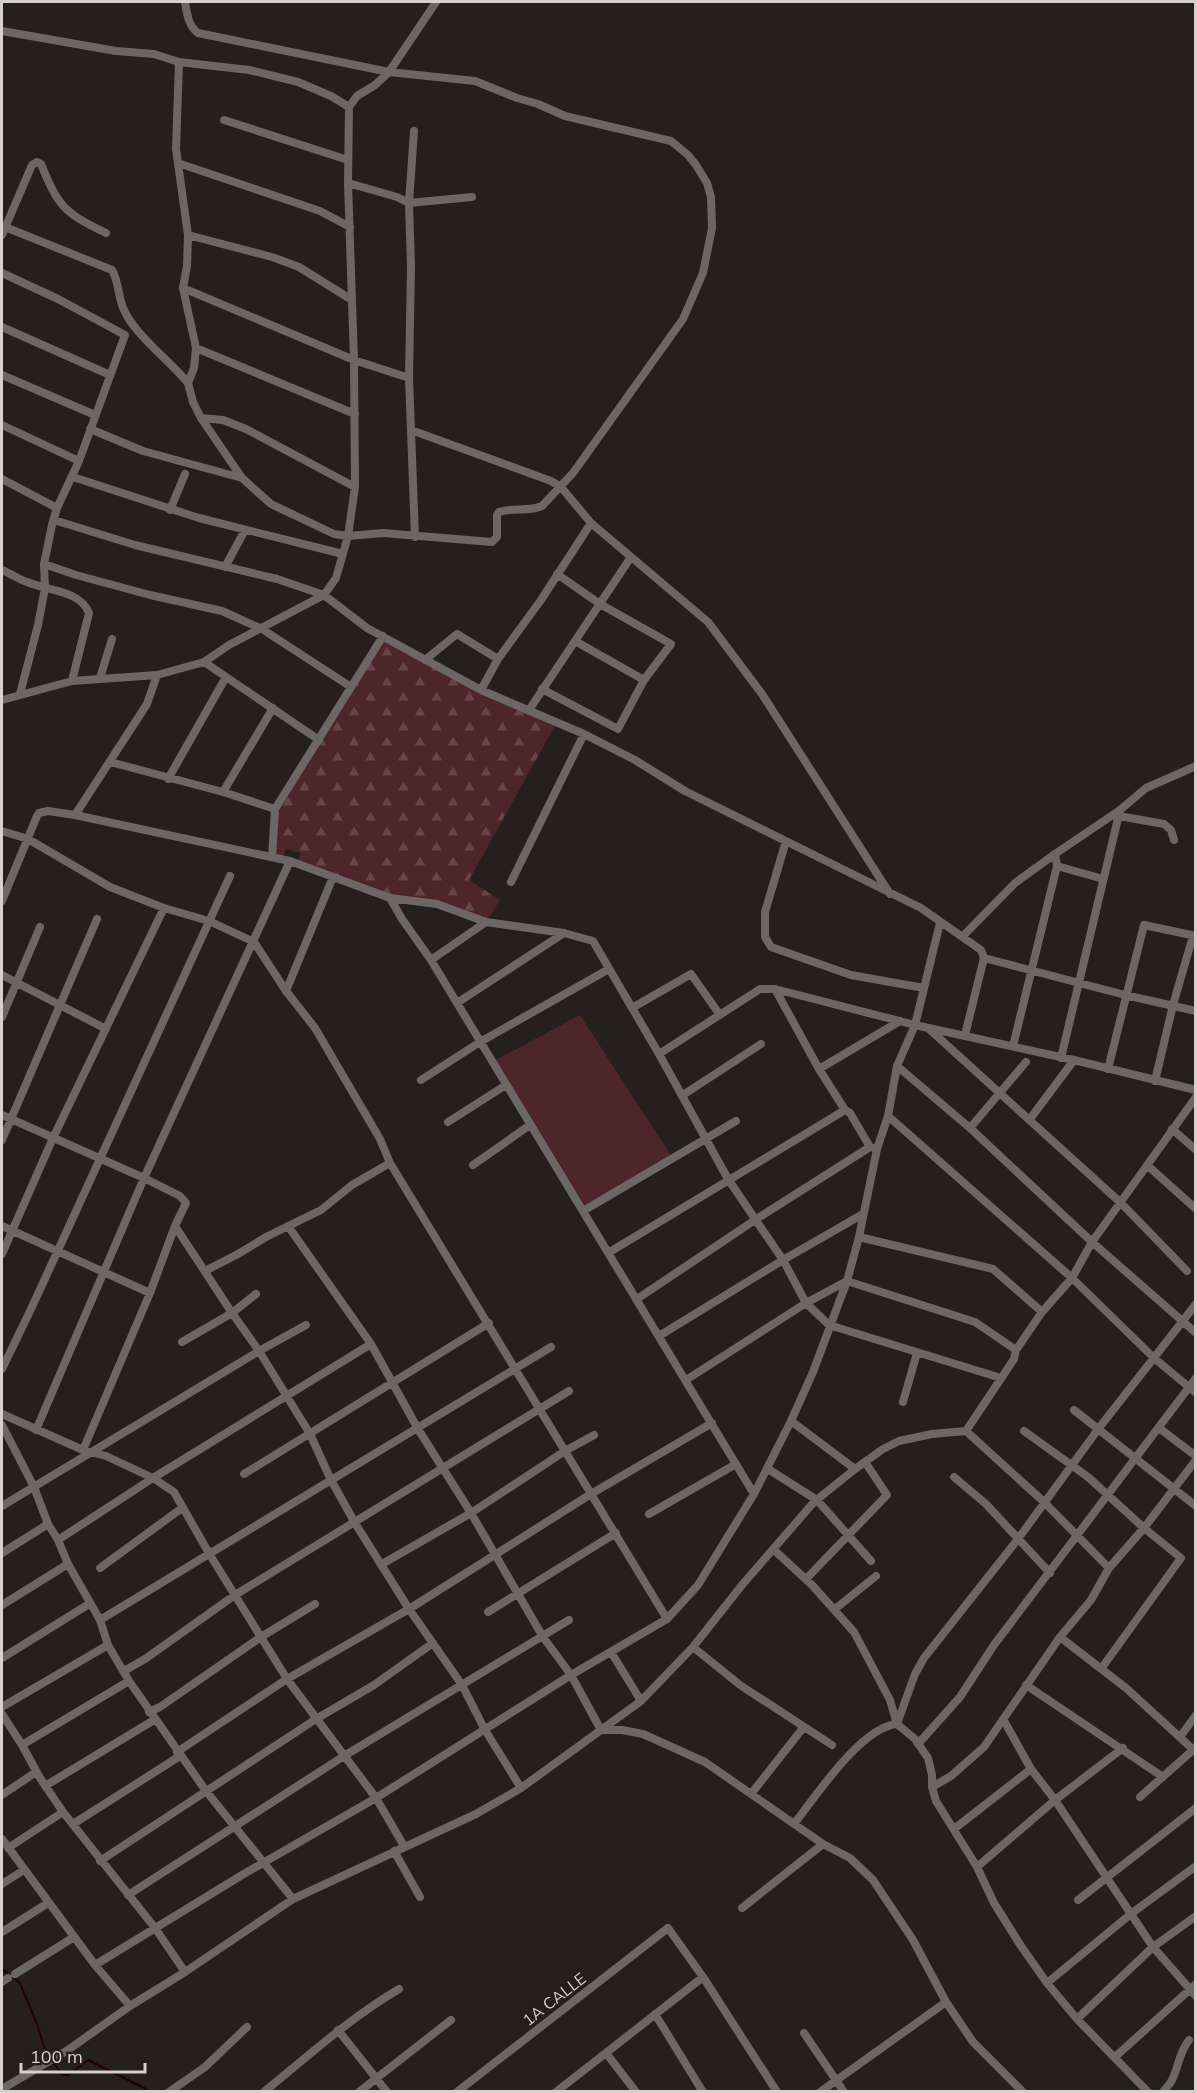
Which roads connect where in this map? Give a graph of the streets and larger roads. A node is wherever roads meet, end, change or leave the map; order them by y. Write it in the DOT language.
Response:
graph roads {
  1 [pos="185,2"];
  2 [pos="436,2"];
  3 [pos="2,31"];
  4 [pos="179,62"];
  5 [pos="389,72"];
  6 [pos="349,106"];
  7 [pos="224,120"];
  8 [pos="414,131"];
  9 [pos="348,160"];
  10 [pos="177,163"];
  11 [pos="348,183"];
  12 [pos="472,197"];
  13 [pos="409,203"];
  14 [pos="350,227"];
  15 [pos="3,231"];
  16 [pos="106,232"];
  17 [pos="188,235"];
  18 [pos="2,273"];
  19 [pos="183,288"];
  20 [pos="352,300"];
  21 [pos="2,327"];
  22 [pos="196,348"];
  23 [pos="354,360"];
  24 [pos="2,375"];
  25 [pos="110,375"];
  26 [pos="409,378"];
  27 [pos="188,383"];
  28 [pos="356,414"];
  29 [pos="94,415"];
  30 [pos="201,418"];
  31 [pos="2,425"];
  32 [pos="90,429"];
  33 [pos="411,430"];
  34 [pos="79,460"];
  35 [pos="185,474"];
  36 [pos="73,477"];
  37 [pos="242,478"];
  38 [pos="2,479"];
  39 [pos="356,487"];
  40 [pos="561,487"];
  41 [pos="57,508"];
  42 [pos="170,510"];
  43 [pos="54,520"];
  44 [pos="591,523"];
  45 [pos="245,530"];
  46 [pos="348,536"];
  47 [pos="415,537"];
  48 [pos="343,554"];
  49 [pos="631,557"];
  50 [pos="44,564"];
  51 [pos="225,567"];
  52 [pos="2,570"];
  53 [pos="557,574"];
  54 [pos="45,588"];
  55 [pos="324,595"];
  56 [pos="600,604"];
  57 [pos="262,629"];
  58 [pos="383,636"];
  59 [pos="112,639"];
  60 [pos="575,640"];
  61 [pos="498,659"];
  62 [pos="425,660"];
  63 [pos="204,662"];
  64 [pos="157,675"];
  65 [pos="226,677"];
  66 [pos="100,678"];
  67 [pos="644,680"];
  68 [pos="72,681"];
  69 [pos="351,687"];
  70 [pos="543,689"];
  71 [pos="481,690"];
  72 [pos="20,694"];
  73 [pos="2,700"];
  74 [pos="273,708"];
  75 [pos="529,710"];
  76 [pos="585,734"];
  77 [pos="319,740"];
  78 [pos="111,762"];
  79 [pos="1196,766"];
  80 [pos="168,778"];
  81 [pos="223,792"];
  82 [pos="275,810"];
  83 [pos="1120,813"];
  84 [pos="75,815"];
  85 [pos="2,831"];
  86 [pos="28,839"];
  87 [pos="1174,840"];
  88 [pos="786,841"];
  89 [pos="1055,854"];
  90 [pos="272,857"];
  91 [pos="290,861"];
  92 [pos="1057,866"];
  93 [pos="230,876"];
  94 [pos="333,877"];
  95 [pos="1103,879"];
  96 [pos="511,882"];
  97 [pos="890,894"];
  98 [pos="390,898"];
  99 [pos="2,901"];
  100 [pos="164,908"];
  101 [pos="97,919"];
  102 [pos="209,921"];
  103 [pos="486,922"];
  104 [pos="940,923"];
  105 [pos="40,927"];
  106 [pos="564,933"];
  107 [pos="963,936"];
  108 [pos="1194,936"];
  109 [pos="254,942"];
  110 [pos="984,958"];
  111 [pos="431,960"];
  112 [pos="609,969"];
  113 [pos="1031,969"];
  114 [pos="2,975"];
  115 [pos="1078,981"];
  116 [pos="17,982"];
  117 [pos="924,988"];
  118 [pos="775,989"];
  119 [pos="286,991"];
  120 [pos="1125,995"];
  121 [pos="457,1003"];
  122 [pos="59,1005"];
  123 [pos="1173,1005"];
  124 [pos="632,1008"];
  125 [pos="1196,1011"];
  126 [pos="720,1015"];
  127 [pos="2,1017"];
  128 [pos="900,1021"];
  129 [pos="915,1024"];
  130 [pos="927,1027"];
  131 [pos="106,1029"];
  132 [pos="965,1035"];
  133 [pos="480,1042"];
  134 [pos="761,1044"];
  135 [pos="1013,1046"];
  136 [pos="659,1054"];
  137 [pos="1061,1058"];
  138 [pos="1074,1060"];
  139 [pos="1026,1062"];
  140 [pos="897,1066"];
  141 [pos="819,1069"];
  142 [pos="1108,1069"];
  143 [pos="421,1080"];
  144 [pos="1155,1081"];
  145 [pos="506,1085"];
  146 [pos="1196,1090"];
  147 [pos="1002,1093"];
  148 [pos="683,1095"];
  149 [pos="1196,1097"];
  150 [pos="845,1110"];
  151 [pos="2,1115"];
  152 [pos="888,1116"];
  153 [pos="10,1119"];
  154 [pos="1030,1119"];
  155 [pos="736,1121"];
  156 [pos="448,1122"];
  157 [pos="530,1125"];
  158 [pos="970,1128"];
  159 [pos="1172,1129"];
  160 [pos="706,1137"];
  161 [pos="53,1138"];
  162 [pos="2,1140"];
  163 [pos="873,1148"];
  164 [pos="1196,1150"];
  165 [pos="100,1159"];
  166 [pos="390,1163"];
  167 [pos="473,1165"];
  168 [pos="1147,1166"];
  169 [pos="144,1178"];
  170 [pos="728,1179"];
  171 [pos="1121,1203"];
  172 [pos="1196,1209"];
  173 [pos="583,1211"];
  174 [pos="863,1214"];
  175 [pos="754,1220"];
  176 [pos="2,1226"];
  177 [pos="175,1226"];
  178 [pos="288,1226"];
  179 [pos="12,1230"];
  180 [pos="859,1237"];
  181 [pos="1092,1242"];
  182 [pos="58,1251"];
  183 [pos="608,1252"];
  184 [pos="2,1254"];
  185 [pos="783,1260"];
  186 [pos="205,1271"];
  187 [pos="1187,1271"];
  188 [pos="105,1272"];
  189 [pos="1072,1278"];
  190 [pos="847,1281"];
  191 [pos="150,1293"];
  192 [pos="256,1294"];
  193 [pos="637,1299"];
  194 [pos="806,1303"];
  195 [pos="1196,1304"];
  196 [pos="1042,1312"];
  197 [pos="232,1313"];
  198 [pos="1182,1321"];
  199 [pos="489,1323"];
  200 [pos="306,1325"];
  201 [pos="829,1325"];
  202 [pos="1196,1333"];
  203 [pos="659,1336"];
  204 [pos="182,1342"];
  205 [pos="371,1344"];
  206 [pos="551,1347"];
  207 [pos="1016,1350"];
  208 [pos="259,1351"];
  209 [pos="916,1353"];
  210 [pos="1154,1358"];
  211 [pos="2,1369"];
  212 [pos="516,1370"];
  213 [pos="1000,1378"];
  214 [pos="1196,1378"];
  215 [pos="686,1380"];
  216 [pos="392,1384"];
  217 [pos="1188,1387"];
  218 [pos="569,1391"];
  219 [pos="1196,1393"];
  220 [pos="286,1396"];
  221 [pos="903,1402"];
  222 [pos="539,1408"];
  223 [pos="1074,1410"];
  224 [pos="2,1414"];
  225 [pos="791,1421"];
  226 [pos="712,1423"];
  227 [pos="2,1425"];
  228 [pos="1099,1428"];
  229 [pos="1159,1428"];
  230 [pos="418,1429"];
  231 [pos="36,1430"];
  232 [pos="966,1431"];
  233 [pos="1024,1431"];
  234 [pos="310,1434"];
  235 [pos="594,1435"];
  236 [pos="10,1441"];
  237 [pos="2,1446"];
  238 [pos="83,1450"];
  239 [pos="565,1451"];
  240 [pos="93,1453"];
  241 [pos="1196,1458"];
  242 [pos="1136,1459"];
  243 [pos="865,1462"];
  244 [pos="736,1464"];
  245 [pos="1072,1465"];
  246 [pos="443,1467"];
  247 [pos="768,1468"];
  248 [pos="855,1469"];
  249 [pos="244,1474"];
  250 [pos="954,1477"];
  251 [pos="153,1478"];
  252 [pos="331,1480"];
  253 [pos="34,1487"];
  254 [pos="1173,1490"];
  255 [pos="591,1494"];
  256 [pos="754,1494"];
  257 [pos="1108,1496"];
  258 [pos="817,1500"];
  259 [pos="1044,1502"];
  260 [pos="2,1506"];
  261 [pos="1196,1506"];
  262 [pos="182,1508"];
  263 [pos="471,1513"];
  264 [pos="649,1514"];
  265 [pos="355,1522"];
  266 [pos="48,1524"];
  267 [pos="1144,1528"];
  268 [pos="616,1533"];
  269 [pos="848,1535"];
  270 [pos="1078,1536"];
  271 [pos="1018,1539"];
  272 [pos="58,1540"];
  273 [pos="773,1549"];
  274 [pos="2,1553"];
  275 [pos="210,1555"];
  276 [pos="495,1555"];
  277 [pos="871,1561"];
  278 [pos="68,1564"];
  279 [pos="382,1564"];
  280 [pos="99,1568"];
  281 [pos="1109,1569"];
  282 [pos="1050,1574"];
  283 [pos="876,1576"];
  284 [pos="806,1579"];
  285 [pos="519,1592"];
  286 [pos="234,1595"];
  287 [pos="89,1604"];
  288 [pos="315,1604"];
  289 [pos="2,1605"];
  290 [pos="409,1609"];
  291 [pos="835,1609"];
  292 [pos="488,1612"];
  293 [pos="667,1619"];
  294 [pos="100,1620"];
  295 [pos="568,1620"];
  296 [pos="543,1637"];
  297 [pos="1060,1637"];
  298 [pos="261,1638"];
  299 [pos="433,1643"];
  300 [pos="108,1645"];
  301 [pos="693,1647"];
  302 [pos="611,1652"];
  303 [pos="2,1658"];
  304 [pos="1101,1669"];
  305 [pos="124,1671"];
  306 [pos="571,1675"];
  307 [pos="287,1679"];
  308 [pos="129,1681"];
  309 [pos="462,1685"];
  310 [pos="1026,1685"];
  311 [pos="641,1701"];
  312 [pos="2,1707"];
  313 [pos="149,1712"];
  314 [pos="2,1714"];
  315 [pos="1196,1715"];
  316 [pos="316,1719"];
  317 [pos="1003,1719"];
  318 [pos="154,1720"];
  319 [pos="897,1724"];
  320 [pos="10,1728"];
  321 [pos="803,1728"];
  322 [pos="485,1730"];
  323 [pos="601,1730"];
  324 [pos="2,1734"];
  325 [pos="1180,1737"];
  326 [pos="918,1744"];
  327 [pos="22,1745"];
  328 [pos="832,1745"];
  329 [pos="1123,1748"];
  330 [pos="1194,1751"];
  331 [pos="178,1754"];
  332 [pos="344,1756"];
  333 [pos="1031,1769"];
  334 [pos="36,1772"];
  335 [pos="1163,1777"];
  336 [pos="45,1786"];
  337 [pos="932,1787"];
  338 [pos="521,1788"];
  339 [pos="206,1791"];
  340 [pos="751,1794"];
  341 [pos="2,1795"];
  342 [pos="1140,1797"];
  343 [pos="375,1798"];
  344 [pos="1055,1800"];
  345 [pos="1196,1808"];
  346 [pos="63,1812"];
  347 [pos="73,1824"];
  348 [pos="794,1824"];
  349 [pos="234,1828"];
  350 [pos="954,1829"];
  351 [pos="2,1839"];
  352 [pos="823,1844"];
  353 [pos="404,1846"];
  354 [pos="8,1848"];
  355 [pos="394,1851"];
  356 [pos="100,1861"];
  357 [pos="262,1863"];
  358 [pos="1196,1866"];
  359 [pos="977,1867"];
  360 [pos="24,1869"];
  361 [pos="1106,1878"];
  362 [pos="2,1884"];
  363 [pos="128,1895"];
  364 [pos="420,1897"];
  365 [pos="293,1899"];
  366 [pos="1078,1900"];
  367 [pos="48,1903"];
  368 [pos="742,1908"];
  369 [pos="1132,1913"];
  370 [pos="1196,1916"];
  371 [pos="155,1928"];
  372 [pos="2,1932"];
  373 [pos="74,1937"];
  374 [pos="1153,1947"];
  375 [pos="95,1965"];
  376 [pos="185,1971"];
  377 [pos="703,1977"];
  378 [pos="8,1978"];
  379 [pos="1047,1983"];
  380 [pos="1192,1986"];
  381 [pos="399,1989"];
  382 [pos="1196,1996"];
  383 [pos="946,2002"];
  384 [pos="130,2006"];
  385 [pos="655,2014"];
  386 [pos="1077,2019"];
  387 [pos="451,2020"];
  388 [pos="247,2027"];
  389 [pos="338,2030"];
  390 [pos="804,2033"];
  391 [pos="1189,2040"];
  392 [pos="606,2053"];
  393 [pos="1115,2057"];
  394 [pos="377,2078"];
  395 [pos="836,2080"];
  396 [pos="2,2089"];
  397 [pos="560,2090"];
  398 [pos="169,2091"];
  399 [pos="264,2091"];
  400 [pos="359,2091"];
  401 [pos="387,2091"];
  402 [pos="457,2091"];
  403 [pos="636,2091"];
  404 [pos="702,2091"];
  405 [pos="777,2091"];
  406 [pos="820,2091"];
  407 [pos="844,2091"];
  408 [pos="1023,2091"];
  409 [pos="1148,2091"];
  410 [pos="1163,2091"];
  1 -- 5 [label="street"];
  2 -- 5 [label="street"];
  3 -- 4 [label="street"];
  4 -- 6 [label="street"];
  4 -- 10 [label="street"];
  5 -- 6 [label="street"];
  5 -- 40 [label="street"];
  6 -- 9 [label="street"];
  7 -- 9 [label="street"];
  8 -- 13 [label="street"];
  9 -- 11 [label="street"];
  10 -- 14 [label="street"];
  10 -- 17 [label="street"];
  11 -- 13 [label="street"];
  11 -- 14 [label="street"];
  12 -- 13 [label="street"];
  13 -- 26 [label="street"];
  14 -- 20 [label="street"];
  15 -- 16 [label="street"];
  15 -- 27 [label="street"];
  17 -- 19 [label="street"];
  17 -- 20 [label="street"];
  18 -- 25 [label="street"];
  19 -- 22 [label="street"];
  19 -- 23 [label="street"];
  20 -- 23 [label="street"];
  21 -- 25 [label="street"];
  22 -- 27 [label="street"];
  22 -- 28 [label="street"];
  23 -- 26 [label="street"];
  23 -- 28 [label="street"];
  24 -- 29 [label="street"];
  25 -- 29 [label="street"];
  26 -- 33 [label="street"];
  27 -- 30 [label="street"];
  28 -- 39 [label="street"];
  29 -- 32 [label="street"];
  30 -- 37 [label="street"];
  30 -- 39 [label="street"];
  31 -- 34 [label="street"];
  32 -- 34 [label="street"];
  32 -- 37 [label="street"];
  33 -- 40 [label="street"];
  33 -- 47 [label="street"];
  34 -- 36 [label="street"];
  35 -- 42 [label="street"];
  36 -- 41 [label="street"];
  36 -- 42 [label="street"];
  37 -- 46 [label="street"];
  38 -- 41 [label="street"];
  39 -- 46 [label="street"];
  40 -- 44 [label="street"];
  40 -- 47 [label="street"];
  41 -- 43 [label="street"];
  42 -- 45 [label="street"];
  43 -- 50 [label="street"];
  43 -- 51 [label="street"];
  44 -- 49 [label="street"];
  44 -- 53 [label="street"];
  45 -- 48 [label="street"];
  45 -- 51 [label="street"];
  46 -- 47 [label="street"];
  46 -- 48 [label="street"];
  48 -- 55 [label="street"];
  49 -- 56 [label="street"];
  49 -- 97 [label="street"];
  50 -- 54 [label="street"];
  50 -- 57 [label="street"];
  51 -- 55 [label="street"];
  52 -- 54 [label="street"];
  53 -- 56 [label="street"];
  53 -- 61 [label="street"];
  54 -- 68 [label="street"];
  54 -- 72 [label="street"];
  55 -- 57 [label="street"];
  55 -- 58 [label="street"];
  56 -- 60 [label="street"];
  56 -- 67 [label="street"];
  57 -- 63 [label="street"];
  57 -- 69 [label="street"];
  58 -- 62 [label="street"];
  58 -- 69 [label="street"];
  59 -- 66 [label="street"];
  60 -- 67 [label="street"];
  60 -- 70 [label="street"];
  61 -- 62 [label="street"];
  61 -- 71 [label="street"];
  62 -- 71 [label="street"];
  63 -- 64 [label="street"];
  63 -- 65 [label="street"];
  64 -- 66 [label="street"];
  64 -- 78 [label="street"];
  65 -- 74 [label="street"];
  65 -- 80 [label="street"];
  66 -- 68 [label="street"];
  67 -- 70 [label="street"];
  68 -- 72 [label="street"];
  69 -- 77 [label="street"];
  70 -- 75 [label="street"];
  71 -- 75 [label="street"];
  72 -- 73 [label="street"];
  74 -- 77 [label="street"];
  74 -- 81 [label="street"];
  75 -- 76 [label="street"];
  76 -- 88 [label="street"];
  76 -- 96 [label="street"];
  77 -- 82 [label="street"];
  78 -- 80 [label="street"];
  78 -- 84 [label="street"];
  79 -- 83 [label="street"];
  80 -- 81 [label="street"];
  81 -- 82 [label="street"];
  82 -- 90 [label="street"];
  83 -- 87 [label="street"];
  83 -- 89 [label="street"];
  83 -- 95 [label="street"];
  84 -- 86 [label="street"];
  84 -- 90 [label="street"];
  85 -- 86 [label="street"];
  86 -- 99 [label="street"];
  86 -- 100 [label="street"];
  88 -- 97 [label="street"];
  88 -- 117 [label="street"];
  89 -- 92 [label="street"];
  89 -- 107 [label="street"];
  90 -- 91 [label="street"];
  91 -- 94 [label="street"];
  91 -- 109 [label="street"];
  92 -- 95 [label="street"];
  92 -- 113 [label="street"];
  93 -- 102 [label="street"];
  94 -- 98 [label="street"];
  94 -- 119 [label="street"];
  95 -- 115 [label="street"];
  97 -- 104 [label="street"];
  98 -- 103 [label="street"];
  98 -- 111 [label="street"];
  100 -- 102 [label="street"];
  100 -- 131 [label="street"];
  101 -- 122 [label="street"];
  102 -- 109 [label="street"];
  102 -- 165 [label="street"];
  103 -- 106 [label="street"];
  103 -- 111 [label="street"];
  104 -- 107 [label="street"];
  104 -- 117 [label="street"];
  105 -- 116 [label="street"];
  106 -- 112 [label="street"];
  106 -- 121 [label="street"];
  107 -- 110 [label="street"];
  108 -- 120 [label="street"];
  108 -- 123 [label="street"];
  109 -- 119 [label="street"];
  109 -- 169 [label="street"];
  110 -- 113 [label="street"];
  110 -- 132 [label="street"];
  111 -- 121 [label="street"];
  112 -- 124 [label="street"];
  112 -- 133 [label="street"];
  113 -- 115 [label="street"];
  113 -- 135 [label="street"];
  114 -- 116 [label="street"];
  115 -- 120 [label="street"];
  115 -- 137 [label="street"];
  116 -- 122 [label="street"];
  116 -- 127 [label="street"];
  117 -- 129 [label="street"];
  118 -- 126 [label="street"];
  118 -- 128 [label="street"];
  118 -- 141 [label="street"];
  119 -- 166 [label="street"];
  120 -- 123 [label="street"];
  120 -- 142 [label="street"];
  121 -- 133 [label="street"];
  122 -- 131 [label="street"];
  122 -- 153 [label="street"];
  123 -- 125 [label="street"];
  123 -- 144 [label="street"];
  124 -- 126 [label="street"];
  124 -- 136 [label="street"];
  126 -- 136 [label="street"];
  128 -- 129 [label="street"];
  128 -- 141 [label="street"];
  129 -- 130 [label="street"];
  129 -- 140 [label="street"];
  130 -- 132 [label="street"];
  130 -- 147 [label="street"];
  131 -- 161 [label="street"];
  132 -- 135 [label="street"];
  133 -- 143 [label="street"];
  133 -- 145 [label="street"];
  134 -- 148 [label="street"];
  135 -- 137 [label="street"];
  136 -- 148 [label="street"];
  137 -- 138 [label="street"];
  138 -- 142 [label="street"];
  138 -- 154 [label="street"];
  139 -- 147 [label="street"];
  140 -- 152 [label="street"];
  140 -- 158 [label="street"];
  141 -- 150 [label="street"];
  142 -- 144 [label="street"];
  144 -- 146 [label="street"];
  145 -- 156 [label="street"];
  145 -- 157 [label="street"];
  147 -- 154 [label="street"];
  147 -- 158 [label="street"];
  148 -- 160 [label="street"];
  149 -- 159 [label="street"];
  150 -- 163 [label="street"];
  150 -- 170 [label="street"];
  151 -- 153 [label="street"];
  152 -- 163 [label="street"];
  152 -- 189 [label="street"];
  153 -- 161 [label="street"];
  153 -- 162 [label="street"];
  154 -- 171 [label="street"];
  155 -- 160 [label="street"];
  157 -- 167 [label="street"];
  157 -- 173 [label="street"];
  158 -- 181 [label="street"];
  159 -- 164 [label="street"];
  159 -- 168 [label="street"];
  160 -- 170 [label="street"];
  160 -- 173 [label="street"];
  161 -- 165 [label="street"];
  161 -- 179 [label="street"];
  163 -- 174 [label="street"];
  163 -- 175 [label="street"];
  165 -- 169 [label="street"];
  165 -- 182 [label="street"];
  166 -- 178 [label="street"];
  166 -- 199 [label="street"];
  168 -- 171 [label="street"];
  168 -- 172 [label="street"];
  169 -- 177 [label="street"];
  169 -- 188 [label="street"];
  170 -- 175 [label="street"];
  170 -- 183 [label="street"];
  171 -- 181 [label="street"];
  171 -- 187 [label="street"];
  173 -- 183 [label="street"];
  174 -- 180 [label="street"];
  174 -- 185 [label="street"];
  175 -- 185 [label="street"];
  175 -- 193 [label="street"];
  176 -- 179 [label="street"];
  177 -- 186 [label="street"];
  177 -- 191 [label="street"];
  178 -- 186 [label="street"];
  178 -- 205 [label="street"];
  179 -- 182 [label="street"];
  179 -- 184 [label="street"];
  180 -- 190 [label="street"];
  180 -- 196 [label="street"];
  181 -- 189 [label="street"];
  181 -- 198 [label="street"];
  182 -- 188 [label="street"];
  182 -- 211 [label="street"];
  183 -- 193 [label="street"];
  185 -- 194 [label="street"];
  185 -- 203 [label="street"];
  186 -- 197 [label="street"];
  188 -- 191 [label="street"];
  188 -- 231 [label="street"];
  189 -- 196 [label="street"];
  189 -- 210 [label="street"];
  190 -- 194 [label="street"];
  190 -- 201 [label="street"];
  190 -- 207 [label="street"];
  191 -- 238 [label="street"];
  192 -- 197 [label="street"];
  193 -- 203 [label="street"];
  194 -- 201 [label="street"];
  194 -- 215 [label="street"];
  195 -- 198 [label="street"];
  196 -- 207 [label="street"];
  197 -- 204 [label="street"];
  197 -- 208 [label="street"];
  198 -- 202 [label="street"];
  198 -- 210 [label="street"];
  199 -- 212 [label="street"];
  199 -- 216 [label="street"];
  200 -- 208 [label="street"];
  201 -- 209 [label="street"];
  201 -- 225 [label="street"];
  203 -- 215 [label="street"];
  205 -- 216 [label="street"];
  205 -- 220 [label="street"];
  206 -- 212 [label="street"];
  207 -- 213 [label="street"];
  208 -- 220 [label="street"];
  208 -- 240 [label="street"];
  209 -- 213 [label="street"];
  209 -- 221 [label="street"];
  210 -- 217 [label="street"];
  210 -- 228 [label="street"];
  212 -- 222 [label="street"];
  212 -- 230 [label="street"];
  213 -- 232 [label="street"];
  214 -- 217 [label="street"];
  215 -- 226 [label="street"];
  216 -- 230 [label="street"];
  216 -- 234 [label="street"];
  217 -- 219 [label="street"];
  217 -- 229 [label="street"];
  218 -- 222 [label="street"];
  220 -- 234 [label="street"];
  220 -- 251 [label="street"];
  222 -- 239 [label="street"];
  222 -- 246 [label="street"];
  223 -- 228 [label="street"];
  224 -- 231 [label="street"];
  225 -- 247 [label="street"];
  225 -- 248 [label="street"];
  226 -- 244 [label="street"];
  226 -- 255 [label="street"];
  227 -- 236 [label="street"];
  228 -- 242 [label="street"];
  228 -- 245 [label="street"];
  229 -- 241 [label="street"];
  229 -- 242 [label="street"];
  230 -- 246 [label="street"];
  230 -- 252 [label="street"];
  231 -- 238 [label="street"];
  232 -- 243 [label="street"];
  232 -- 259 [label="street"];
  233 -- 245 [label="street"];
  234 -- 249 [label="street"];
  234 -- 252 [label="street"];
  235 -- 239 [label="street"];
  236 -- 237 [label="street"];
  236 -- 253 [label="street"];
  238 -- 240 [label="street"];
  239 -- 255 [label="street"];
  239 -- 263 [label="street"];
  240 -- 251 [label="street"];
  240 -- 253 [label="street"];
  241 -- 254 [label="street"];
  242 -- 254 [label="street"];
  242 -- 257 [label="street"];
  243 -- 248 [label="street"];
  243 -- 269 [label="street"];
  244 -- 256 [label="street"];
  244 -- 264 [label="street"];
  245 -- 257 [label="street"];
  245 -- 259 [label="street"];
  246 -- 263 [label="street"];
  246 -- 265 [label="street"];
  247 -- 256 [label="street"];
  247 -- 258 [label="street"];
  248 -- 258 [label="street"];
  250 -- 271 [label="street"];
  251 -- 262 [label="street"];
  251 -- 272 [label="street"];
  252 -- 265 [label="street"];
  252 -- 275 [label="street"];
  253 -- 260 [label="street"];
  253 -- 266 [label="street"];
  254 -- 261 [label="street"];
  254 -- 267 [label="street"];
  255 -- 268 [label="street"];
  255 -- 276 [label="street"];
  256 -- 293 [label="street"];
  257 -- 267 [label="street"];
  257 -- 270 [label="street"];
  258 -- 269 [label="street"];
  258 -- 273 [label="street"];
  259 -- 270 [label="street"];
  259 -- 271 [label="street"];
  262 -- 275 [label="street"];
  262 -- 280 [label="street"];
  263 -- 276 [label="street"];
  263 -- 279 [label="street"];
  265 -- 279 [label="street"];
  265 -- 286 [label="street"];
  266 -- 272 [label="street"];
  266 -- 274 [label="street"];
  267 -- 281 [label="street"];
  267 -- 304 [label="street"];
  268 -- 285 [label="street"];
  268 -- 293 [label="street"];
  269 -- 277 [label="street"];
  269 -- 284 [label="street"];
  270 -- 281 [label="street"];
  270 -- 282 [label="street"];
  271 -- 282 [label="street"];
  271 -- 319 [label="street"];
  272 -- 278 [label="street"];
  273 -- 284 [label="street"];
  273 -- 301 [label="street"];
  275 -- 286 [label="street"];
  275 -- 294 [label="street"];
  276 -- 285 [label="street"];
  276 -- 290 [label="street"];
  278 -- 287 [label="street"];
  278 -- 289 [label="street"];
  279 -- 290 [label="street"];
  281 -- 297 [label="street"];
  282 -- 326 [label="street"];
  283 -- 291 [label="street"];
  284 -- 291 [label="street"];
  285 -- 292 [label="street"];
  285 -- 296 [label="street"];
  286 -- 298 [label="street"];
  286 -- 305 [label="street"];
  287 -- 294 [label="street"];
  287 -- 303 [label="street"];
  288 -- 298 [label="street"];
  290 -- 299 [label="street"];
  290 -- 307 [label="street"];
  291 -- 319 [label="street"];
  293 -- 302 [label="street"];
  294 -- 300 [label="street"];
  295 -- 296 [label="street"];
  296 -- 306 [label="street"];
  296 -- 309 [label="street"];
  297 -- 304 [label="street"];
  297 -- 310 [label="street"];
  298 -- 307 [label="street"];
  298 -- 313 [label="street"];
  299 -- 309 [label="street"];
  299 -- 316 [label="street"];
  300 -- 305 [label="street"];
  300 -- 312 [label="street"];
  301 -- 311 [label="street"];
  301 -- 321 [label="street"];
  302 -- 306 [label="street"];
  302 -- 311 [label="street"];
  304 -- 325 [label="street"];
  305 -- 308 [label="street"];
  306 -- 322 [label="street"];
  306 -- 323 [label="street"];
  307 -- 316 [label="street"];
  307 -- 331 [label="street"];
  308 -- 313 [label="street"];
  308 -- 327 [label="street"];
  309 -- 322 [label="street"];
  309 -- 332 [label="street"];
  310 -- 317 [label="street"];
  310 -- 329 [label="street"];
  311 -- 323 [label="street"];
  313 -- 318 [label="street"];
  314 -- 320 [label="street"];
  315 -- 325 [label="street"];
  316 -- 332 [label="street"];
  316 -- 339 [label="street"];
  317 -- 333 [label="street"];
  317 -- 337 [label="street"];
  318 -- 331 [label="street"];
  318 -- 336 [label="street"];
  319 -- 326 [label="street"];
  319 -- 348 [label="street"];
  320 -- 324 [label="street"];
  320 -- 327 [label="street"];
  321 -- 328 [label="street"];
  321 -- 340 [label="street"];
  322 -- 338 [label="street"];
  322 -- 343 [label="street"];
  323 -- 338 [label="street"];
  323 -- 340 [label="street"];
  325 -- 330 [label="street"];
  326 -- 337 [label="street"];
  327 -- 334 [label="street"];
  329 -- 335 [label="street"];
  329 -- 344 [label="street"];
  330 -- 335 [label="street"];
  331 -- 339 [label="street"];
  331 -- 347 [label="street"];
  332 -- 343 [label="street"];
  332 -- 349 [label="street"];
  333 -- 344 [label="street"];
  333 -- 350 [label="street"];
  334 -- 336 [label="street"];
  334 -- 341 [label="street"];
  335 -- 342 [label="street"];
  336 -- 346 [label="street"];
  337 -- 350 [label="street"];
  338 -- 353 [label="street"];
  339 -- 349 [label="street"];
  339 -- 356 [label="street"];
  340 -- 348 [label="street"];
  343 -- 353 [label="street"];
  343 -- 357 [label="street"];
  344 -- 359 [label="street"];
  344 -- 361 [label="street"];
  345 -- 361 [label="street"];
  346 -- 347 [label="street"];
  346 -- 354 [label="street"];
  347 -- 356 [label="street"];
  348 -- 352 [label="street"];
  349 -- 357 [label="street"];
  349 -- 363 [label="street"];
  350 -- 359 [label="street"];
  351 -- 354 [label="street"];
  352 -- 368 [label="street"];
  352 -- 383 [label="street"];
  353 -- 355 [label="street"];
  354 -- 360 [label="street"];
  355 -- 364 [label="street"];
  355 -- 365 [label="street"];
  356 -- 363 [label="street"];
  357 -- 365 [label="street"];
  357 -- 371 [label="street"];
  358 -- 369 [label="street"];
  359 -- 379 [label="street"];
  360 -- 362 [label="street"];
  360 -- 367 [label="street"];
  361 -- 366 [label="street"];
  361 -- 369 [label="street"];
  363 -- 371 [label="street"];
  365 -- 376 [label="street"];
  367 -- 372 [label="street"];
  367 -- 373 [label="street"];
  369 -- 374 [label="street"];
  369 -- 379 [label="street"];
  370 -- 374 [label="street"];
  371 -- 375 [label="street"];
  371 -- 376 [label="street"];
  373 -- 375 [label="street"];
  373 -- 378 [label="street"];
  374 -- 380 [label="street"];
  374 -- 386 [label="street"];
  375 -- 384 [label="street"];
  376 -- 384 [label="street"];
  377 -- 385 [label="street"];
  377 -- 402 [label="street, 1A CALLE"];
  377 -- 405 [label="street"];
  379 -- 386 [label="street"];
  380 -- 382 [label="street"];
  380 -- 393 [label="street"];
  381 -- 389 [label="street"];
  383 -- 395 [label="street"];
  383 -- 408 [label="street"];
  384 -- 396 [label="street"];
  385 -- 392 [label="street"];
  385 -- 404 [label="street"];
  386 -- 393 [label="street"];
  387 -- 394 [label="street"];
  388 -- 398 [label="street"];
  389 -- 394 [label="street"];
  389 -- 399 [label="street"];
  390 -- 395 [label="street"];
  391 -- 410 [label="street"];
  392 -- 397 [label="street"];
  392 -- 403 [label="street"];
  393 -- 409 [label="street"];
  394 -- 400 [label="street"];
  394 -- 401 [label="street"];
  395 -- 406 [label="street"];
  395 -- 407 [label="street"];
}
